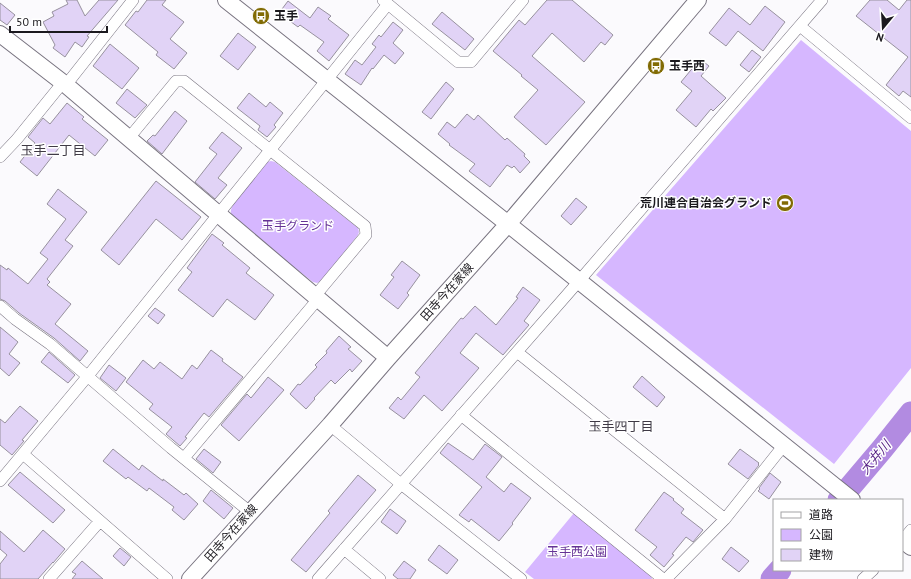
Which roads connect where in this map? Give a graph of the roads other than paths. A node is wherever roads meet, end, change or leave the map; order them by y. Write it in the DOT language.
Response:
graph roads {
  1 [pos="226,0"];
  2 [pos="523,0"];
  3 [pos="698,0"];
  4 [pos="822,0"];
  5 [pos="131,1"];
  6 [pos="386,2"];
  7 [pos="800,26"];
  8 [pos="0,34"];
  9 [pos="326,80"];
  10 [pos="66,85"];
  11 [pos="911,118"];
  12 [pos="129,138"];
  13 [pos="270,150"];
  14 [pos="0,157"];
  15 [pos="218,214"];
  16 [pos="508,224"];
  17 [pos="579,281"];
  18 [pos="317,298"];
  19 [pos="0,306"];
  20 [pos="516,352"];
  21 [pos="388,358"];
  22 [pos="88,377"];
  23 [pos="461,415"];
  24 [pos="330,424"];
  25 [pos="784,445"];
  26 [pos="23,454"];
  27 [pos="184,458"];
  28 [pos="0,481"];
  29 [pos="401,484"];
  30 [pos="851,499"];
  31 [pos="250,512"];
  32 [pos="725,519"];
  33 [pos="100,521"];
  34 [pos="911,530"];
  35 [pos="903,539"];
  36 [pos="903,541"];
  37 [pos="911,547"];
  38 [pos="344,550"];
  39 [pos="871,571"];
  40 [pos="519,578"];
  41 [pos="49,579"];
  42 [pos="167,579"];
  43 [pos="190,579"];
  44 [pos="318,579"];
  45 [pos="380,579"];
  46 [pos="664,579"];
  47 [pos="863,579"];
  1 -- 9 [label="street"];
  2 -- 6 [label="street"];
  3 -- 16 [label="street, 田寺今在家線"];
  4 -- 7 [label="street"];
  5 -- 10 [label="street"];
  6 -- 9 [label="street"];
  7 -- 11 [label="street"];
  7 -- 17 [label="street"];
  8 -- 10 [label="street"];
  9 -- 13 [label="street"];
  9 -- 16 [label="street"];
  10 -- 12 [label="street"];
  10 -- 14 [label="street"];
  12 -- 13 [label="street"];
  12 -- 15 [label="street"];
  13 -- 15 [label="street"];
  13 -- 18 [label="street"];
  15 -- 18 [label="street"];
  15 -- 22 [label="street"];
  16 -- 17 [label="street"];
  16 -- 21 [label="street, 田寺今在家線"];
  17 -- 20 [label="street"];
  17 -- 25 [label="street"];
  18 -- 21 [label="street"];
  18 -- 27 [label="street"];
  19 -- 22 [label="street"];
  20 -- 23 [label="street"];
  20 -- 32 [label="street"];
  21 -- 24 [label="street, 田寺今在家線"];
  22 -- 26 [label="street"];
  22 -- 27 [label="street"];
  23 -- 29 [label="street"];
  23 -- 46 [label="street"];
  24 -- 29 [label="street"];
  24 -- 31 [label="street, 田寺今在家線"];
  25 -- 30 [label="street"];
  25 -- 32 [label="street"];
  26 -- 28 [label="street"];
  26 -- 33 [label="street"];
  27 -- 31 [label="street"];
  29 -- 38 [label="street"];
  29 -- 40 [label="street"];
  31 -- 43 [label="street, 田寺今在家線"];
  32 -- 46 [label="street"];
  33 -- 41 [label="street"];
  33 -- 42 [label="street"];
  34 -- 35 [label="street"];
  36 -- 37 [label="street"];
  38 -- 44 [label="street"];
  38 -- 45 [label="street"];
  39 -- 47 [label="street"];
}
